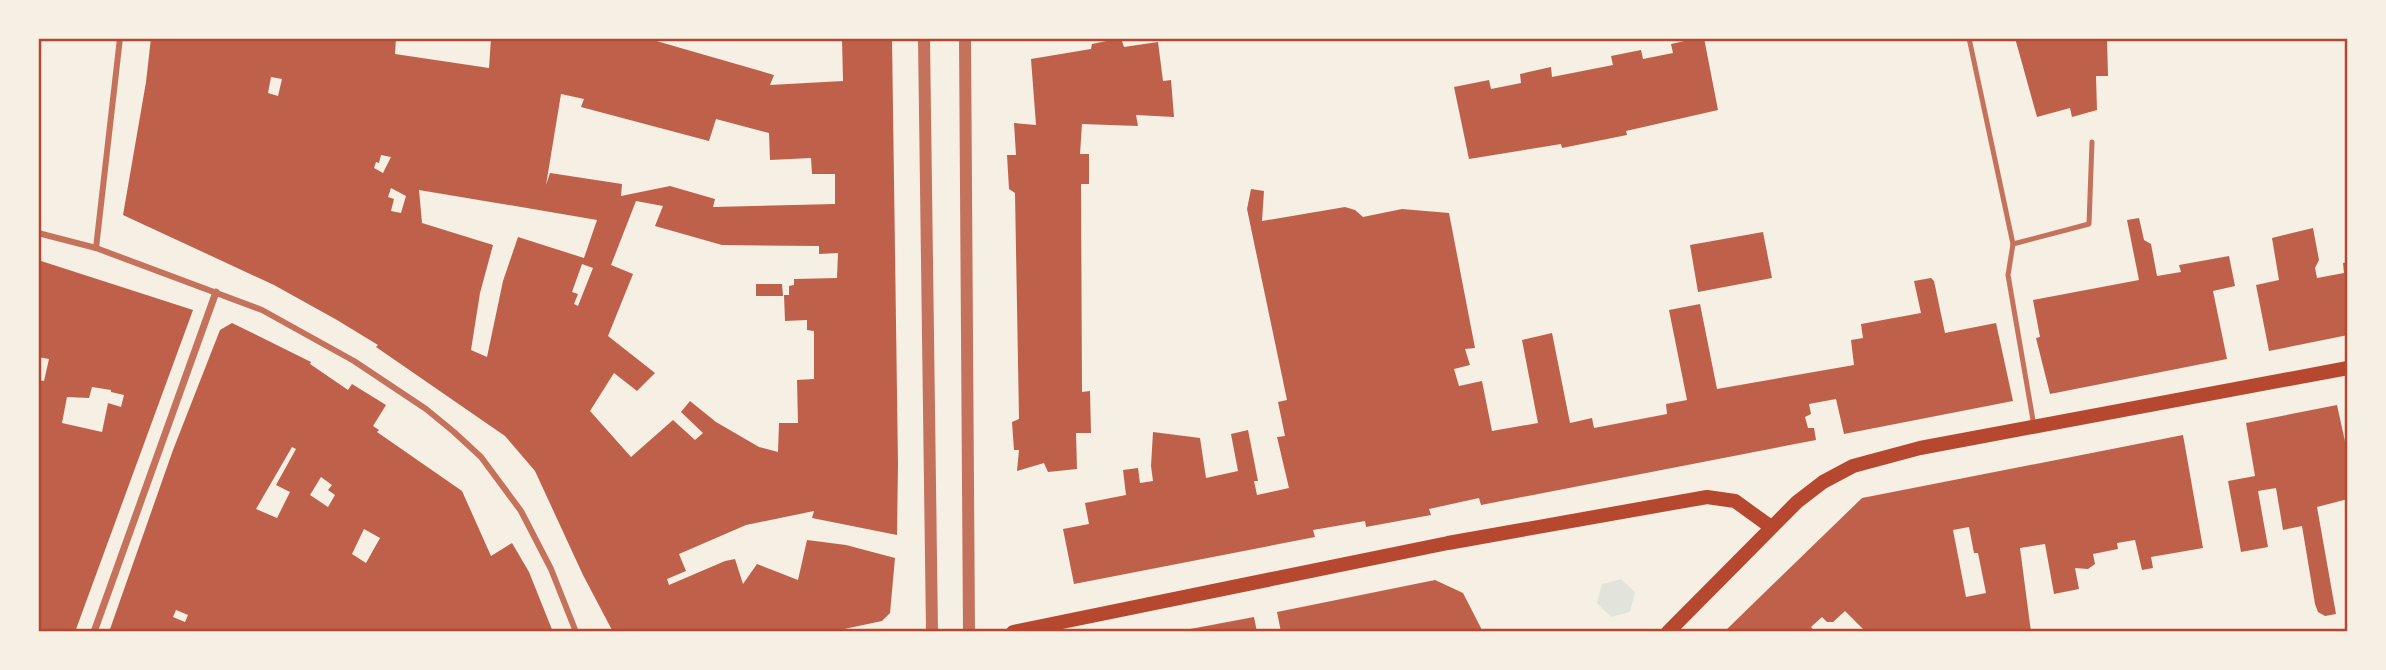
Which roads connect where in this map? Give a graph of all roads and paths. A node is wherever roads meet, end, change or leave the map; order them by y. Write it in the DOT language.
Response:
graph roads {
  1 [pos="120,38"];
  2 [pos="924,38"];
  3 [pos="964,38"];
  4 [pos="1969,38"];
  5 [pos="2092,142"];
  6 [pos="38,233"];
  7 [pos="2013,244"];
  8 [pos="96,248"];
  9 [pos="215,292"];
  10 [pos="2347,368"];
  11 [pos="2034,426"];
  12 [pos="1772,527"];
  13 [pos="94,632"];
  14 [pos="576,632"];
  15 [pos="932,632"];
  16 [pos="969,632"];
  17 [pos="1013,632"];
  18 [pos="1668,632"];
  1 -- 8 [label="street"];
  2 -- 15 [label="street"];
  3 -- 16 [label="street"];
  4 -- 7 [label="lane"];
  5 -- 7 [label="lane"];
  6 -- 8 [label="street"];
  7 -- 11 [label="lane"];
  8 -- 9 [label="street"];
  9 -- 13 [label="street"];
  9 -- 14 [label="street"];
  10 -- 11 [label="main road"];
  11 -- 12 [label="main road"];
  12 -- 17 [label="main road"];
  12 -- 18 [label="main road"];
}
